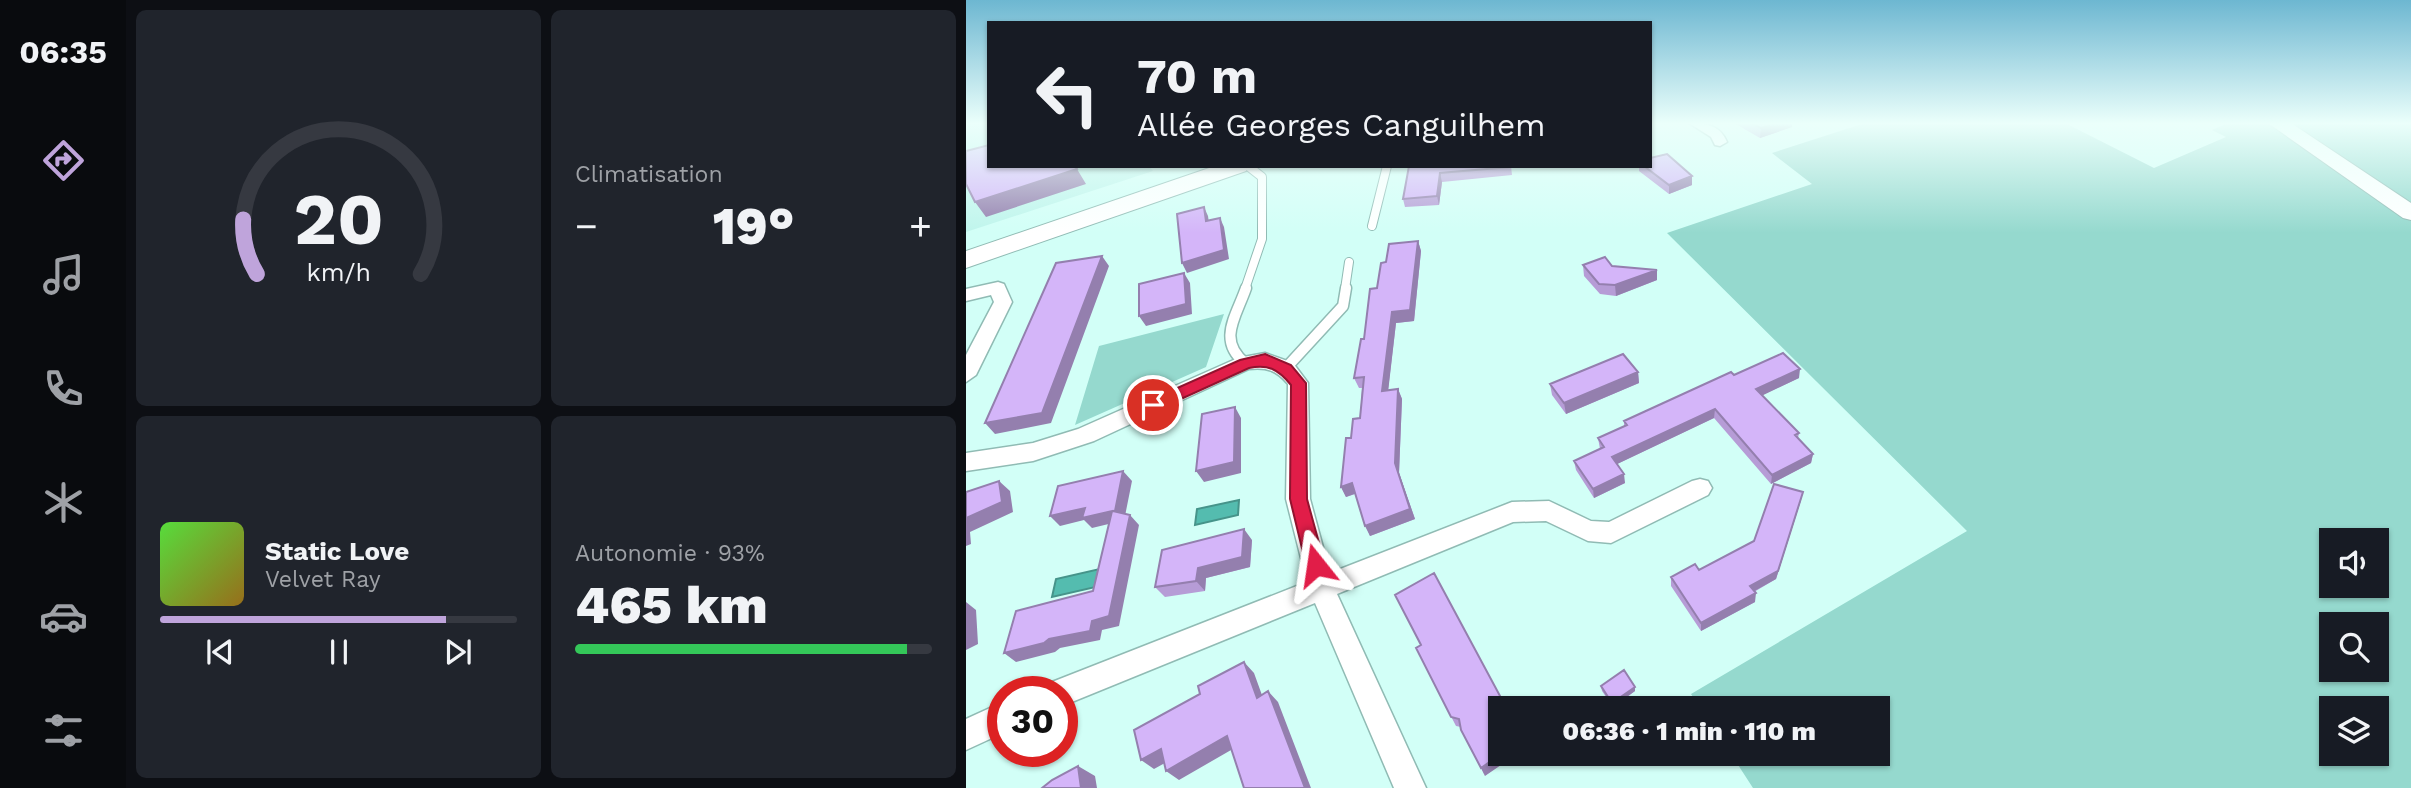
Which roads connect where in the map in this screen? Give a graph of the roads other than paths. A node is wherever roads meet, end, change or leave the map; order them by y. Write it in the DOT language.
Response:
graph roads {
  1 [pos="2332,160"];
  2 [pos="1232,168"];
  3 [pos="1251,168"];
  4 [pos="1386,168"];
  5 [pos="2411,213"];
  6 [pos="1372,226"];
  7 [pos="966,260"];
  8 [pos="1349,262"];
  9 [pos="966,295"];
  10 [pos="1245,363"];
  11 [pos="1286,368"];
  12 [pos="966,375"];
  13 [pos="966,462"];
  14 [pos="1700,488"];
  15 [pos="1321,587"];
  16 [pos="1078,686"];
  17 [pos="987,725"];
  18 [pos="966,735"];
  19 [pos="1410,788"];
  1 -- 5 [label="street"];
  2 -- 7 [label="main road"];
  3 -- 10 [label="lane"];
  4 -- 6 [label="lane"];
  8 -- 11 [label="lane"];
  9 -- 12 [label="street"];
  10 -- 11 [label="street"];
  10 -- 13 [label="street"];
  11 -- 15 [label="street"];
  14 -- 15 [label="street"];
  15 -- 16 [label="street"];
  15 -- 19 [label="street"];
  17 -- 18 [label="street"];
}
